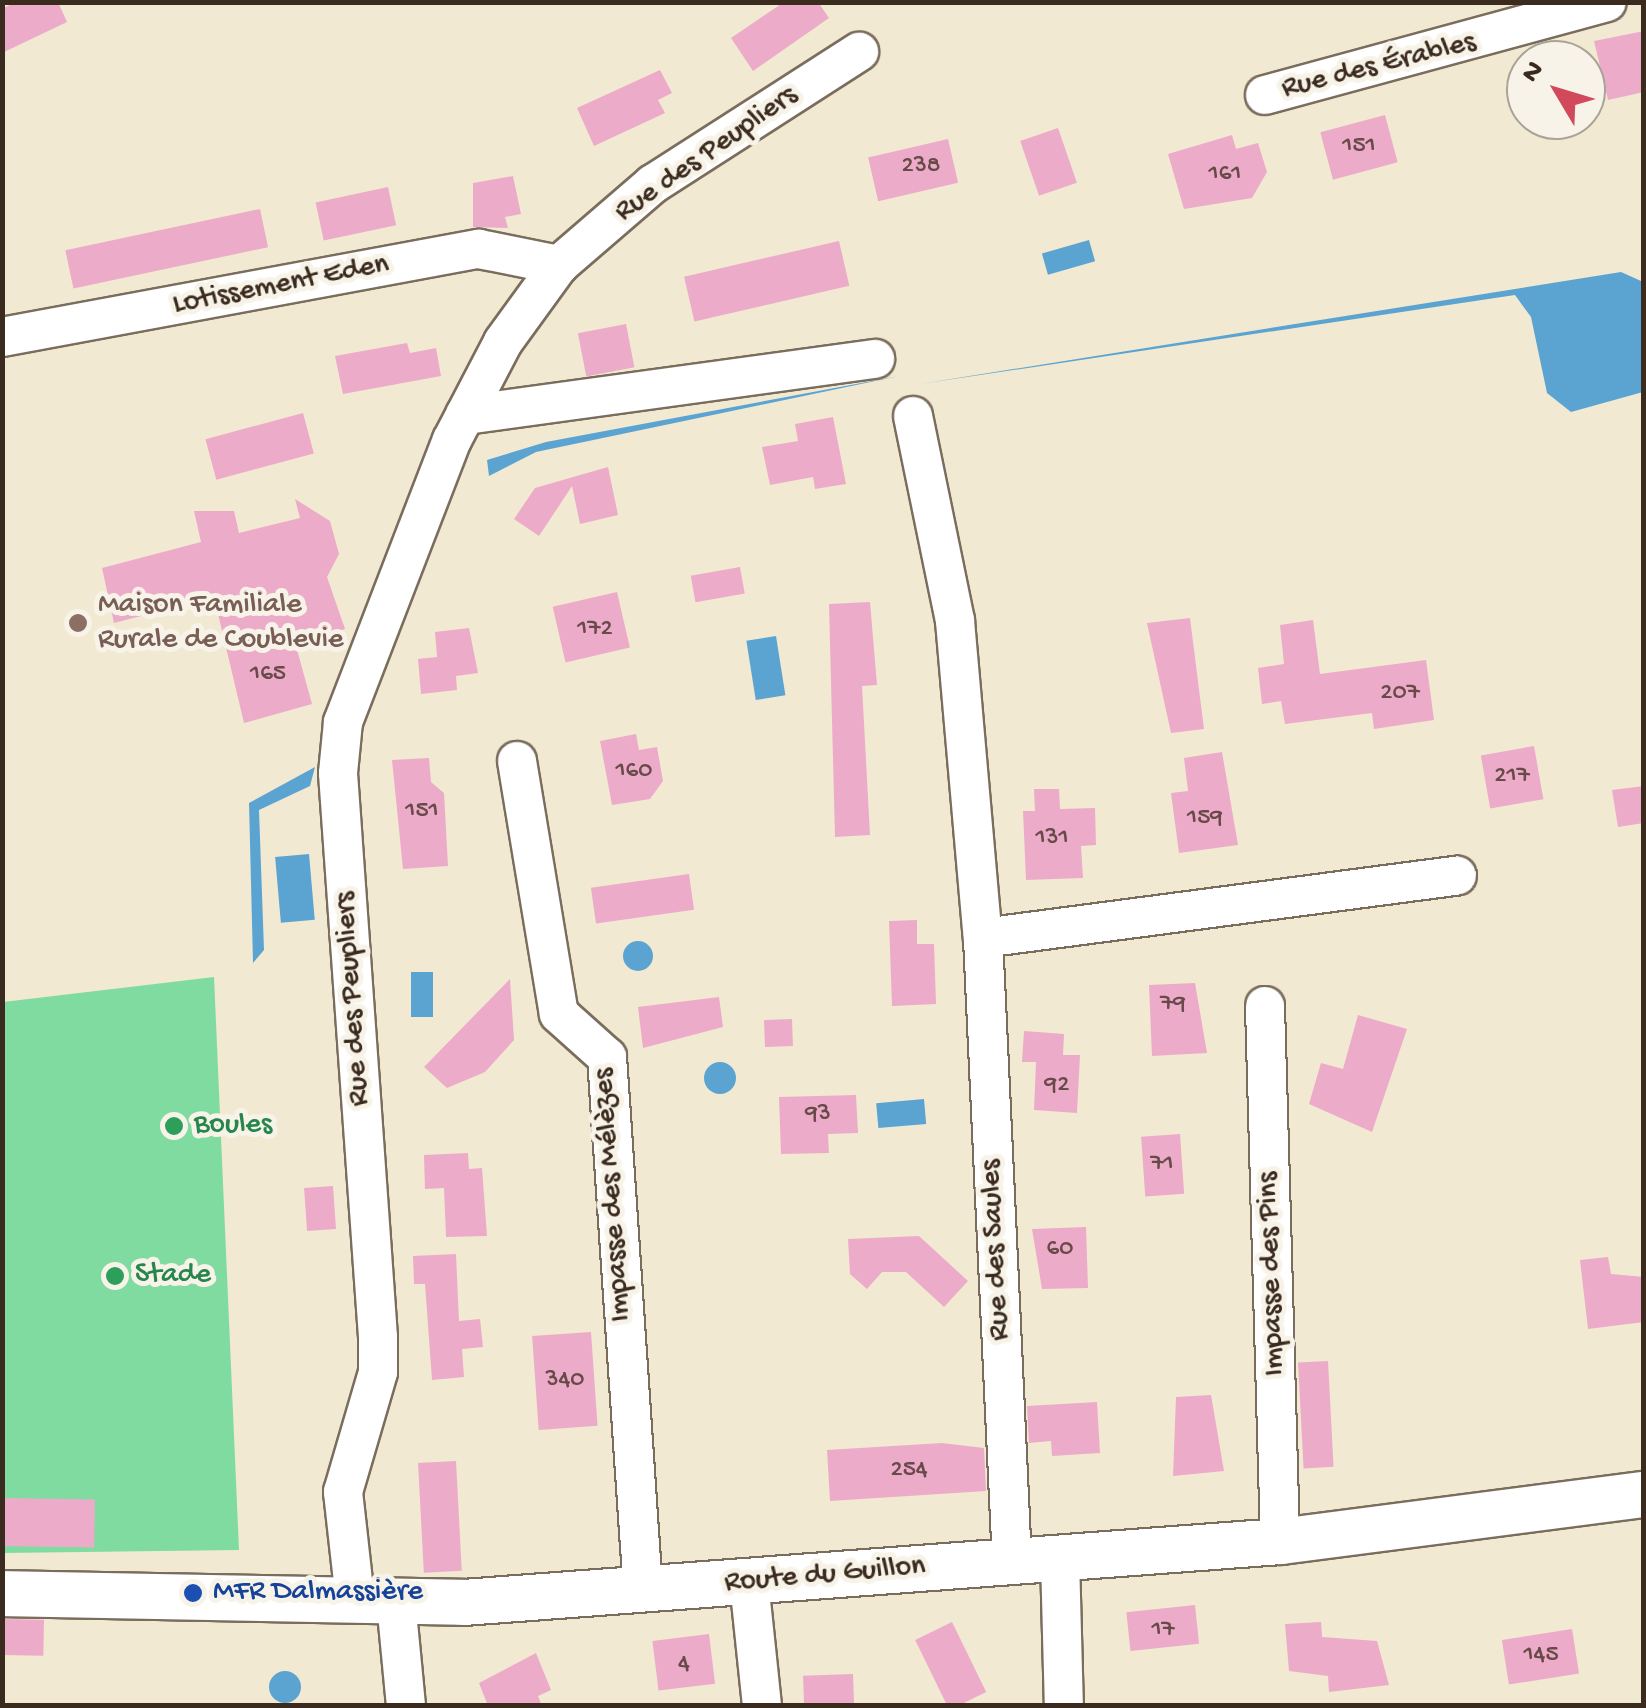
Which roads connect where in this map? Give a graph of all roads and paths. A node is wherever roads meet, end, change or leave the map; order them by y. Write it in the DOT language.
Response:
graph roads {
  1 [pos="1607,2"];
  2 [pos="858,52"];
  3 [pos="1265,96"];
  4 [pos="558,265"];
  5 [pos="2,338"];
  6 [pos="875,359"];
  7 [pos="465,415"];
  8 [pos="913,416"];
  9 [pos="517,761"];
  10 [pos="1457,876"];
  11 [pos="983,938"];
  12 [pos="1265,1006"];
  13 [pos="1644,1494"];
  14 [pos="1280,1541"];
  15 [pos="1060,1558"];
  16 [pos="1012,1562"];
  17 [pos="749,1582"];
  18 [pos="643,1591"];
  19 [pos="2,1593"];
  20 [pos="376,1600"];
  21 [pos="406,1706"];
  22 [pos="762,1706"];
  23 [pos="1064,1706"];
  1 -- 3 [label="street, Rue des Érables"];
  2 -- 4 [label="street, Rue des Peupliers"];
  4 -- 5 [label="street, Lotissement Eden"];
  4 -- 7 [label="street, Rue des Peupliers"];
  6 -- 7 [label="street"];
  7 -- 20 [label="street, Rue des Peupliers"];
  8 -- 11 [label="street, Rue des Saules"];
  9 -- 18 [label="street, Impasse des Mélèzes"];
  10 -- 11 [label="street"];
  11 -- 16 [label="street, Rue des Saules"];
  12 -- 14 [label="street, Impasse des Pins"];
  13 -- 14 [label="street, Route du Guillon"];
  14 -- 15 [label="street, Route du Guillon"];
  15 -- 16 [label="street, Route du Guillon"];
  15 -- 23 [label="street"];
  16 -- 17 [label="street, Route du Guillon"];
  17 -- 18 [label="street, Route du Guillon"];
  17 -- 22 [label="street"];
  18 -- 20 [label="street, Route du Guillon"];
  19 -- 20 [label="street, Route du Guillon"];
  20 -- 21 [label="street, Rue des Peupliers"];
}
